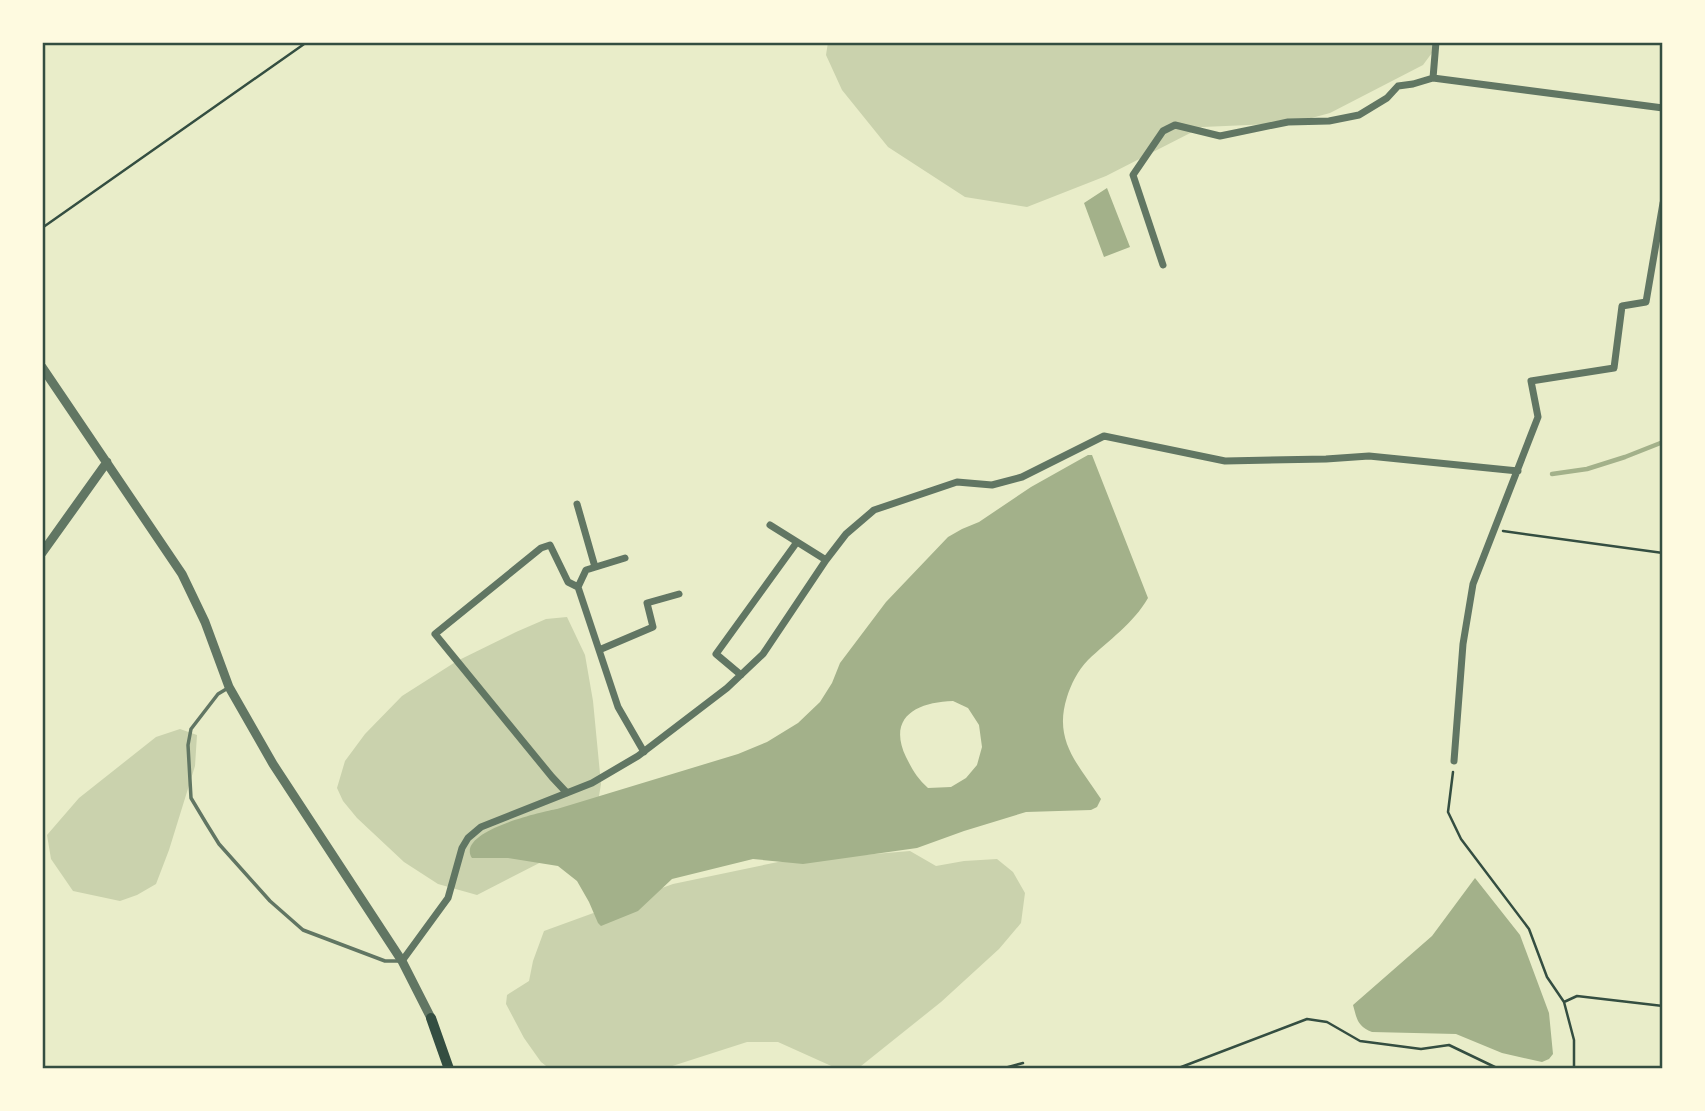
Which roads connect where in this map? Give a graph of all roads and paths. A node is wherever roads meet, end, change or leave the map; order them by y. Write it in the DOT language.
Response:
graph roads {
  1 [pos="307,42"];
  2 [pos="1436,42"];
  3 [pos="1433,78"];
  4 [pos="1663,108"];
  5 [pos="1663,203"];
  6 [pos="42,228"];
  7 [pos="1163,265"];
  8 [pos="42,367"];
  9 [pos="107,462"];
  10 [pos="1518,471"];
  11 [pos="577,504"];
  12 [pos="769,525"];
  13 [pos="1495,530"];
  14 [pos="797,542"];
  15 [pos="42,553"];
  16 [pos="1663,553"];
  17 [pos="625,558"];
  18 [pos="826,560"];
  19 [pos="595,567"];
  20 [pos="578,587"];
  21 [pos="678,594"];
  22 [pos="599,650"];
  23 [pos="741,675"];
  24 [pos="229,687"];
  25 [pos="644,752"];
  26 [pos="1454,761"];
  27 [pos="567,793"];
  28 [pos="402,961"];
  29 [pos="1564,1002"];
  30 [pos="1663,1006"];
  31 [pos="431,1018"];
  32 [pos="1023,1063"];
  33 [pos="449,1069"];
  34 [pos="1000,1069"];
  35 [pos="1177,1069"];
  36 [pos="1499,1069"];
  37 [pos="1574,1069"];
  1 -- 6 [label="path"];
  2 -- 3 [label="street"];
  3 -- 4 [label="street"];
  3 -- 7 [label="street"];
  5 -- 10 [label="street"];
  8 -- 9 [label="street"];
  9 -- 15 [label="street"];
  9 -- 24 [label="street"];
  10 -- 13 [label="street"];
  10 -- 18 [label="street"];
  11 -- 19 [label="street"];
  12 -- 14 [label="street"];
  13 -- 16 [label="path"];
  13 -- 26 [label="street"];
  14 -- 18 [label="street"];
  14 -- 23 [label="street"];
  17 -- 19 [label="street"];
  18 -- 23 [label="street"];
  19 -- 20 [label="street"];
  20 -- 22 [label="street"];
  20 -- 27 [label="street"];
  21 -- 22 [label="street"];
  22 -- 25 [label="street"];
  23 -- 25 [label="street"];
  24 -- 28 [label="street"];
  24 -- 28 [label="lane"];
  25 -- 27 [label="street"];
  26 -- 29 [label="path"];
  27 -- 28 [label="street"];
  28 -- 31 [label="street"];
  29 -- 30 [label="path"];
  29 -- 37 [label="path"];
  31 -- 33 [label="main road"];
  32 -- 34 [label="path"];
  35 -- 36 [label="path"];
}
